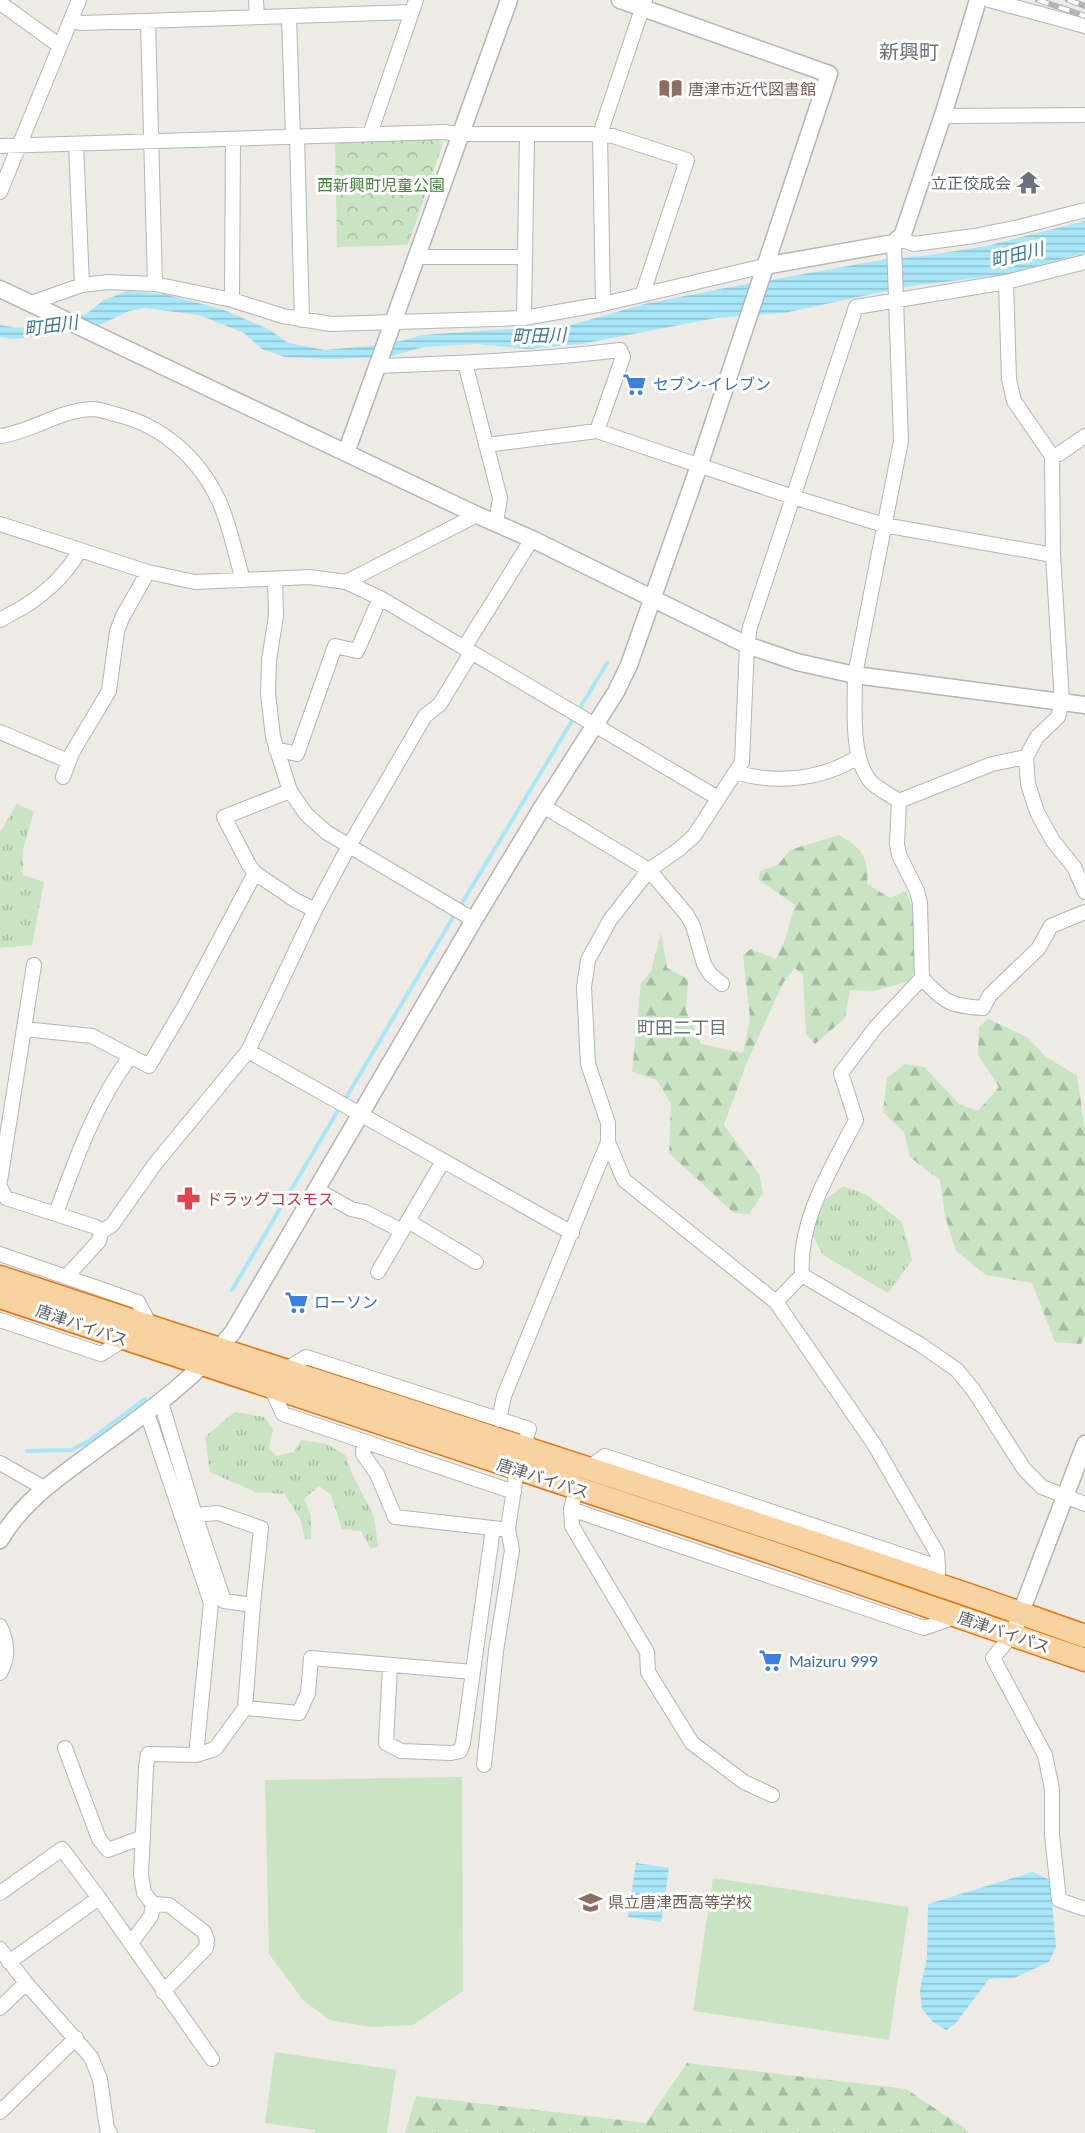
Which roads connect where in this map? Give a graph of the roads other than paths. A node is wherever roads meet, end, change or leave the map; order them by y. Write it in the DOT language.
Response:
graph roads {
  1 [pos="79,0"];
  2 [pos="256,0"];
  3 [pos="509,0"];
  4 [pos="620,0"];
  5 [pos="978,0"];
  6 [pos="989,0"];
  7 [pos="0,3"];
  8 [pos="644,4"];
  9 [pos="414,6"];
  10 [pos="289,16"];
  11 [pos="257,17"];
  12 [pos="71,20"];
  13 [pos="148,21"];
  14 [pos="1085,26"];
  15 [pos="60,46"];
  16 [pos="1085,115"];
  17 [pos="943,116"];
  18 [pos="370,134"];
  19 [pos="459,134"];
  20 [pos="527,134"];
  21 [pos="600,134"];
  22 [pos="295,137"];
  23 [pos="233,139"];
  24 [pos="152,141"];
  25 [pos="76,144"];
  26 [pos="19,145"];
  27 [pos="0,146"];
  28 [pos="0,192"];
  29 [pos="1085,210"];
  30 [pos="896,244"];
  31 [pos="417,257"];
  32 [pos="525,257"];
  33 [pos="1085,262"];
  34 [pos="763,270"];
  35 [pos="1006,282"];
  36 [pos="155,284"];
  37 [pos="82,285"];
  38 [pos="0,289"];
  39 [pos="643,293"];
  40 [pos="897,299"];
  41 [pos="232,300"];
  42 [pos="603,304"];
  43 [pos="35,305"];
  44 [pos="524,318"];
  45 [pos="302,320"];
  46 [pos="393,321"];
  47 [pos="465,363"];
  48 [pos="376,366"];
  49 [pos="597,431"];
  50 [pos="0,436"];
  51 [pos="1085,436"];
  52 [pos="486,445"];
  53 [pos="346,453"];
  54 [pos="1052,456"];
  55 [pos="699,466"];
  56 [pos="793,497"];
  57 [pos="477,515"];
  58 [pos="496,523"];
  59 [pos="0,524"];
  60 [pos="884,525"];
  61 [pos="532,539"];
  62 [pos="80,550"];
  63 [pos="1053,555"];
  64 [pos="148,572"];
  65 [pos="275,579"];
  66 [pos="243,580"];
  67 [pos="346,582"];
  68 [pos="380,598"];
  69 [pos="653,600"];
  70 [pos="0,620"];
  71 [pos="747,645"];
  72 [pos="468,650"];
  73 [pos="855,675"];
  74 [pos="1062,702"];
  75 [pos="1085,705"];
  76 [pos="582,718"];
  77 [pos="0,732"];
  78 [pos="276,749"];
  79 [pos="858,757"];
  80 [pos="1026,757"];
  81 [pos="68,761"];
  82 [pos="736,772"];
  83 [pos="63,777"];
  84 [pos="290,791"];
  85 [pos="717,798"];
  86 [pos="899,801"];
  87 [pos="543,806"];
  88 [pos="349,846"];
  89 [pos="649,870"];
  90 [pos="255,873"];
  91 [pos="1085,892"];
  92 [pos="315,910"];
  93 [pos="1085,912"];
  94 [pos="463,913"];
  95 [pos="34,965"];
  96 [pos="922,978"];
  97 [pos="722,984"];
  98 [pos="24,1029"];
  99 [pos="248,1051"];
  100 [pos="130,1057"];
  101 [pos="348,1108"];
  102 [pos="608,1142"];
  103 [pos="443,1161"];
  104 [pos="0,1180"];
  105 [pos="0,1187"];
  106 [pos="316,1189"];
  107 [pos="56,1213"];
  108 [pos="405,1226"];
  109 [pos="101,1232"];
  110 [pos="572,1233"];
  111 [pos="0,1254"];
  112 [pos="476,1262"];
  113 [pos="378,1272"];
  114 [pos="802,1275"];
  115 [pos="67,1276"];
  116 [pos="0,1277"];
  117 [pos="42,1280"];
  118 [pos="0,1297"];
  119 [pos="776,1302"];
  120 [pos="0,1320"];
  121 [pos="151,1328"];
  122 [pos="125,1339"];
  123 [pos="211,1358"];
  124 [pos="277,1379"];
  125 [pos="161,1402"];
  126 [pos="147,1413"];
  127 [pos="499,1420"];
  128 [pos="364,1442"];
  129 [pos="1085,1444"];
  130 [pos="519,1458"];
  131 [pos="0,1463"];
  132 [pos="44,1488"];
  133 [pos="514,1492"];
  134 [pos="1065,1497"];
  135 [pos="573,1499"];
  136 [pos="1085,1504"];
  137 [pos="195,1515"];
  138 [pos="493,1528"];
  139 [pos="508,1529"];
  140 [pos="0,1540"];
  141 [pos="938,1576"];
  142 [pos="253,1605"];
  143 [pos="1016,1624"];
  144 [pos="0,1626"];
  145 [pos="1085,1636"];
  146 [pos="1085,1660"];
  147 [pos="390,1666"];
  148 [pos="473,1672"];
  149 [pos="0,1673"];
  150 [pos="244,1708"];
  151 [pos="65,1749"];
  152 [pos="196,1755"];
  153 [pos="484,1765"];
  154 [pos="772,1795"];
  155 [pos="143,1838"];
  156 [pos="0,1893"];
  157 [pos="99,1898"];
  158 [pos="153,1904"];
  159 [pos="1085,1909"];
  160 [pos="131,1943"];
  161 [pos="0,1949"];
  162 [pos="9,1962"];
  163 [pos="26,1983"];
  164 [pos="163,1992"];
  165 [pos="0,2008"];
  166 [pos="76,2038"];
  167 [pos="212,2059"];
  168 [pos="0,2112"];
  169 [pos="106,2132"];
  1 -- 12 [label="street"];
  2 -- 11 [label="street"];
  3 -- 19 [label="street"];
  4 -- 8 [label="street"];
  5 -- 17 [label="street"];
  6 -- 14 [label="street"];
  7 -- 15 [label="street"];
  8 -- 21 [label="street"];
  8 -- 34 [label="street"];
  9 -- 10 [label="street"];
  9 -- 18 [label="street"];
  10 -- 11 [label="street"];
  10 -- 22 [label="street"];
  11 -- 13 [label="street"];
  12 -- 13 [label="street"];
  12 -- 15 [label="street"];
  13 -- 24 [label="street"];
  15 -- 26 [label="street"];
  16 -- 17 [label="street"];
  17 -- 30 [label="street"];
  18 -- 19 [label="street"];
  18 -- 22 [label="street"];
  19 -- 20 [label="street"];
  19 -- 31 [label="street"];
  20 -- 21 [label="street"];
  20 -- 32 [label="street"];
  21 -- 39 [label="street"];
  21 -- 42 [label="street"];
  22 -- 23 [label="street"];
  22 -- 45 [label="street"];
  23 -- 24 [label="street"];
  23 -- 41 [label="street"];
  24 -- 25 [label="street"];
  24 -- 36 [label="street"];
  25 -- 26 [label="street"];
  25 -- 37 [label="street"];
  26 -- 27 [label="street"];
  26 -- 28 [label="street"];
  29 -- 30 [label="street"];
  30 -- 34 [label="street"];
  30 -- 40 [label="street"];
  31 -- 32 [label="street"];
  31 -- 46 [label="street"];
  32 -- 44 [label="street"];
  33 -- 35 [label="street"];
  34 -- 39 [label="street"];
  34 -- 55 [label="street"];
  35 -- 40 [label="street"];
  35 -- 54 [label="street"];
  36 -- 37 [label="street"];
  36 -- 41 [label="street"];
  37 -- 43 [label="street"];
  38 -- 43 [label="street"];
  39 -- 42 [label="street"];
  40 -- 56 [label="street"];
  40 -- 60 [label="street"];
  41 -- 45 [label="street"];
  42 -- 44 [label="street"];
  43 -- 53 [label="street"];
  44 -- 46 [label="street"];
  45 -- 46 [label="street"];
  46 -- 48 [label="street"];
  47 -- 48 [label="street"];
  47 -- 49 [label="street"];
  47 -- 52 [label="street"];
  48 -- 53 [label="street"];
  49 -- 52 [label="street"];
  49 -- 55 [label="street"];
  50 -- 66 [label="street"];
  51 -- 54 [label="street"];
  52 -- 58 [label="street"];
  53 -- 57 [label="street"];
  54 -- 63 [label="street"];
  55 -- 56 [label="street"];
  55 -- 69 [label="street"];
  56 -- 60 [label="street"];
  56 -- 71 [label="street"];
  57 -- 58 [label="street"];
  57 -- 67 [label="street"];
  58 -- 61 [label="street"];
  59 -- 62 [label="street"];
  60 -- 63 [label="street"];
  60 -- 73 [label="street"];
  61 -- 69 [label="street"];
  61 -- 72 [label="street"];
  62 -- 64 [label="street"];
  62 -- 70 [label="street"];
  63 -- 74 [label="street"];
  64 -- 66 [label="street"];
  64 -- 81 [label="street"];
  65 -- 66 [label="street"];
  65 -- 67 [label="street"];
  65 -- 78 [label="street"];
  67 -- 68 [label="street"];
  68 -- 72 [label="street"];
  68 -- 78 [label="street"];
  69 -- 71 [label="street"];
  69 -- 76 [label="street"];
  71 -- 73 [label="street"];
  71 -- 82 [label="street"];
  72 -- 76 [label="street"];
  72 -- 88 [label="street"];
  73 -- 74 [label="street"];
  73 -- 79 [label="street"];
  74 -- 75 [label="street"];
  74 -- 80 [label="street"];
  76 -- 85 [label="street"];
  76 -- 87 [label="street"];
  77 -- 81 [label="street"];
  78 -- 84 [label="street"];
  79 -- 82 [label="street"];
  79 -- 86 [label="street"];
  80 -- 86 [label="street"];
  80 -- 91 [label="street"];
  81 -- 83 [label="street"];
  82 -- 85 [label="street"];
  84 -- 88 [label="street"];
  84 -- 90 [label="street"];
  85 -- 89 [label="street"];
  86 -- 96 [label="street"];
  87 -- 89 [label="street"];
  87 -- 94 [label="street"];
  88 -- 92 [label="street"];
  88 -- 94 [label="street"];
  89 -- 97 [label="street"];
  89 -- 102 [label="street"];
  90 -- 92 [label="street"];
  90 -- 100 [label="street"];
  92 -- 99 [label="street"];
  93 -- 96 [label="street"];
  94 -- 101 [label="street"];
  95 -- 98 [label="street"];
  96 -- 114 [label="street"];
  98 -- 100 [label="street"];
  98 -- 104 [label="street"];
  99 -- 101 [label="street"];
  99 -- 109 [label="street"];
  100 -- 107 [label="street"];
  101 -- 103 [label="street"];
  101 -- 106 [label="street"];
  102 -- 110 [label="street"];
  102 -- 119 [label="street"];
  103 -- 108 [label="street"];
  103 -- 110 [label="street"];
  105 -- 107 [label="street"];
  106 -- 108 [label="street"];
  106 -- 123 [label="street"];
  107 -- 109 [label="street"];
  108 -- 112 [label="street"];
  108 -- 113 [label="street"];
  109 -- 115 [label="street"];
  110 -- 127 [label="street"];
  111 -- 117 [label="street"];
  114 -- 119 [label="street"];
  114 -- 134 [label="street"];
  115 -- 117 [label="street"];
  115 -- 121 [label="street"];
  116 -- 117 [label="highway, 唐津バイパス"];
  117 -- 121 [label="highway, 唐津バイパス"];
  118 -- 122 [label="highway, 唐津バイパス"];
  119 -- 141 [label="street"];
  120 -- 122 [label="street"];
  121 -- 123 [label="highway, 唐津バイパス"];
  122 -- 123 [label="highway, 唐津バイパス"];
  123 -- 124 [label="highway, 唐津バイパス"];
  123 -- 125 [label="street"];
  124 -- 127 [label="street"];
  124 -- 128 [label="street"];
  124 -- 130 [label="highway, 唐津バイパス"];
  125 -- 126 [label="street"];
  125 -- 137 [label="street"];
  126 -- 132 [label="street"];
  126 -- 152 [label="street"];
  127 -- 130 [label="street"];
  128 -- 133 [label="street"];
  128 -- 138 [label="street"];
  129 -- 134 [label="street"];
  130 -- 133 [label="street"];
  130 -- 135 [label="highway, 唐津バイパス"];
  130 -- 141 [label="highway, 唐津バイパス"];
  131 -- 132 [label="street"];
  132 -- 140 [label="street"];
  133 -- 139 [label="street"];
  134 -- 136 [label="street"];
  134 -- 143 [label="street"];
  135 -- 143 [label="highway, 唐津バイパス"];
  135 -- 154 [label="street"];
  137 -- 142 [label="street"];
  137 -- 142 [label="street"];
  138 -- 139 [label="street"];
  138 -- 148 [label="street"];
  139 -- 153 [label="street"];
  141 -- 143 [label="highway, 唐津バイパス"];
  142 -- 150 [label="street"];
  143 -- 145 [label="highway, 唐津バイパス"];
  143 -- 146 [label="highway, 唐津バイパス"];
  143 -- 159 [label="street"];
  144 -- 149 [label="street"];
  147 -- 148 [label="street"];
  147 -- 148 [label="street"];
  147 -- 150 [label="street"];
  150 -- 152 [label="street"];
  151 -- 155 [label="street"];
  152 -- 155 [label="street"];
  155 -- 158 [label="street"];
  156 -- 157 [label="street"];
  157 -- 160 [label="street"];
  157 -- 162 [label="street"];
  158 -- 160 [label="street"];
  158 -- 164 [label="street"];
  160 -- 164 [label="street"];
  161 -- 162 [label="street"];
  162 -- 163 [label="street"];
  163 -- 165 [label="street"];
  163 -- 166 [label="street"];
  164 -- 167 [label="street"];
  166 -- 168 [label="street"];
  166 -- 169 [label="street"];
}
